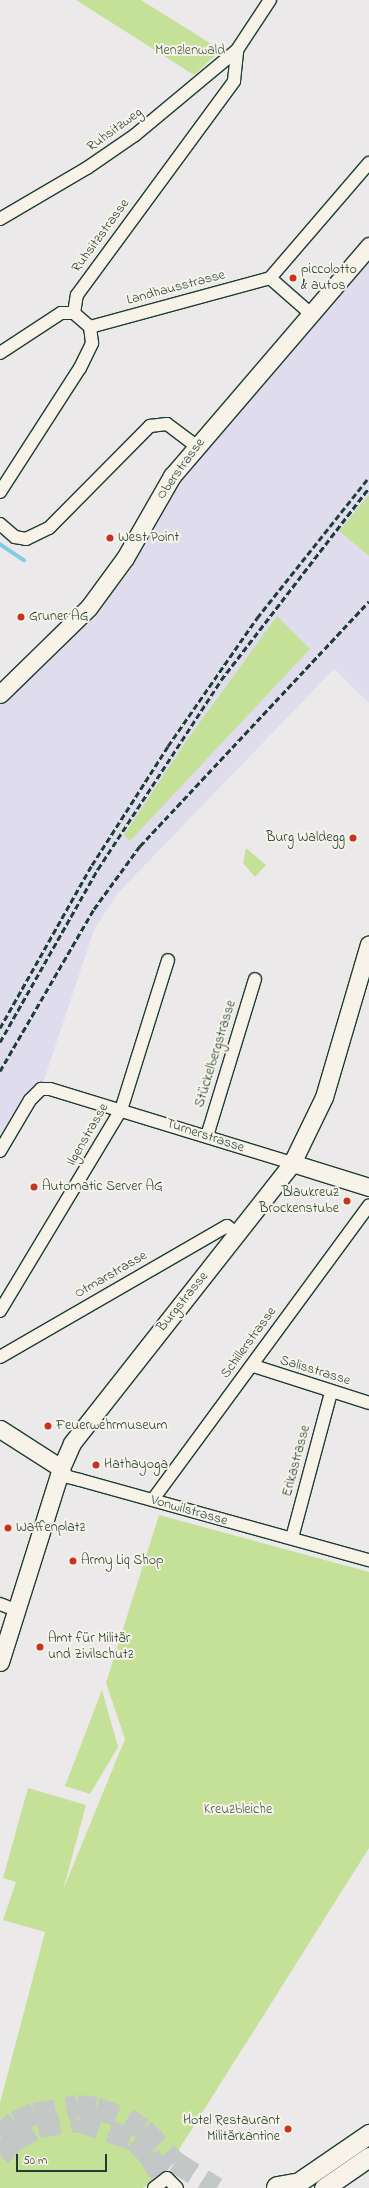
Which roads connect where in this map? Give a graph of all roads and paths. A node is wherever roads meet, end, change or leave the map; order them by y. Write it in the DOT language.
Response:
graph roads {
  1 [pos="270,0"];
  2 [pos="237,50"];
  3 [pos="369,163"];
  4 [pos="0,219"];
  5 [pos="369,246"];
  6 [pos="270,278"];
  7 [pos="74,313"];
  8 [pos="311,314"];
  9 [pos="90,327"];
  10 [pos="0,353"];
  11 [pos="196,446"];
  12 [pos="0,492"];
  13 [pos="0,524"];
  14 [pos="0,694"];
  15 [pos="369,944"];
  16 [pos="168,960"];
  17 [pos="255,979"];
  18 [pos="121,1110"];
  19 [pos="207,1136"];
  20 [pos="0,1151"];
  21 [pos="292,1163"];
  22 [pos="369,1187"];
  23 [pos="369,1205"];
  24 [pos="237,1234"];
  25 [pos="0,1311"];
  26 [pos="0,1357"];
  27 [pos="254,1366"];
  28 [pos="331,1392"];
  29 [pos="369,1403"];
  30 [pos="0,1429"];
  31 [pos="61,1468"];
  32 [pos="154,1498"];
  33 [pos="292,1538"];
  34 [pos="369,1560"];
  35 [pos="0,1604"];
  36 [pos="16,1610"];
  37 [pos="0,1662"];
  38 [pos="369,2134"];
  39 [pos="369,2157"];
  40 [pos="288,2187"];
  41 [pos="154,2188"];
  42 [pos="177,2188"];
  43 [pos="324,2188"];
  1 -- 2 [label="street, Ruhsitzstrasse"];
  2 -- 4 [label="street, Ruhsitzweg"];
  2 -- 7 [label="street, Ruhsitzstrasse"];
  3 -- 6 [label="street"];
  5 -- 8 [label="main road, Oberstrasse"];
  6 -- 8 [label="street"];
  6 -- 9 [label="street, Landhausstrasse"];
  7 -- 9 [label="street"];
  7 -- 10 [label="street"];
  8 -- 11 [label="main road, Oberstrasse"];
  9 -- 12 [label="street"];
  11 -- 13 [label="street"];
  11 -- 14 [label="main road, Oberstrasse"];
  15 -- 21 [label="main road, Burgstrasse"];
  16 -- 18 [label="street, Ilgenstrasse"];
  17 -- 19 [label="street, Stückelbergstrasse"];
  18 -- 19 [label="street, Turnerstrasse"];
  18 -- 20 [label="street, Turnerstrasse"];
  18 -- 25 [label="street, Ilgenstrasse"];
  19 -- 21 [label="street, Turnerstrasse"];
  21 -- 22 [label="main road, Turnerstrasse"];
  21 -- 24 [label="main road, Burgstrasse"];
  23 -- 27 [label="street, Schillerstrasse"];
  24 -- 26 [label="street, Otmarstrasse"];
  24 -- 31 [label="main road, Burgstrasse"];
  27 -- 28 [label="street, Salisstrasse"];
  27 -- 32 [label="street, Schillerstrasse"];
  28 -- 29 [label="street, Salisstrasse"];
  28 -- 33 [label="street, Erikastrasse"];
  30 -- 31 [label="main road, Vonwilstrasse"];
  31 -- 32 [label="street, Vonwilstrasse"];
  31 -- 36 [label="main road, Burgstrasse"];
  32 -- 33 [label="street, Vonwilstrasse"];
  33 -- 34 [label="street, Vonwilstrasse"];
  35 -- 36 [label="street"];
  36 -- 37 [label="main road, Burgstrasse"];
  38 -- 40 [label="main road"];
  39 -- 43 [label="main road"];
  41 -- 42 [label="street"];
}
